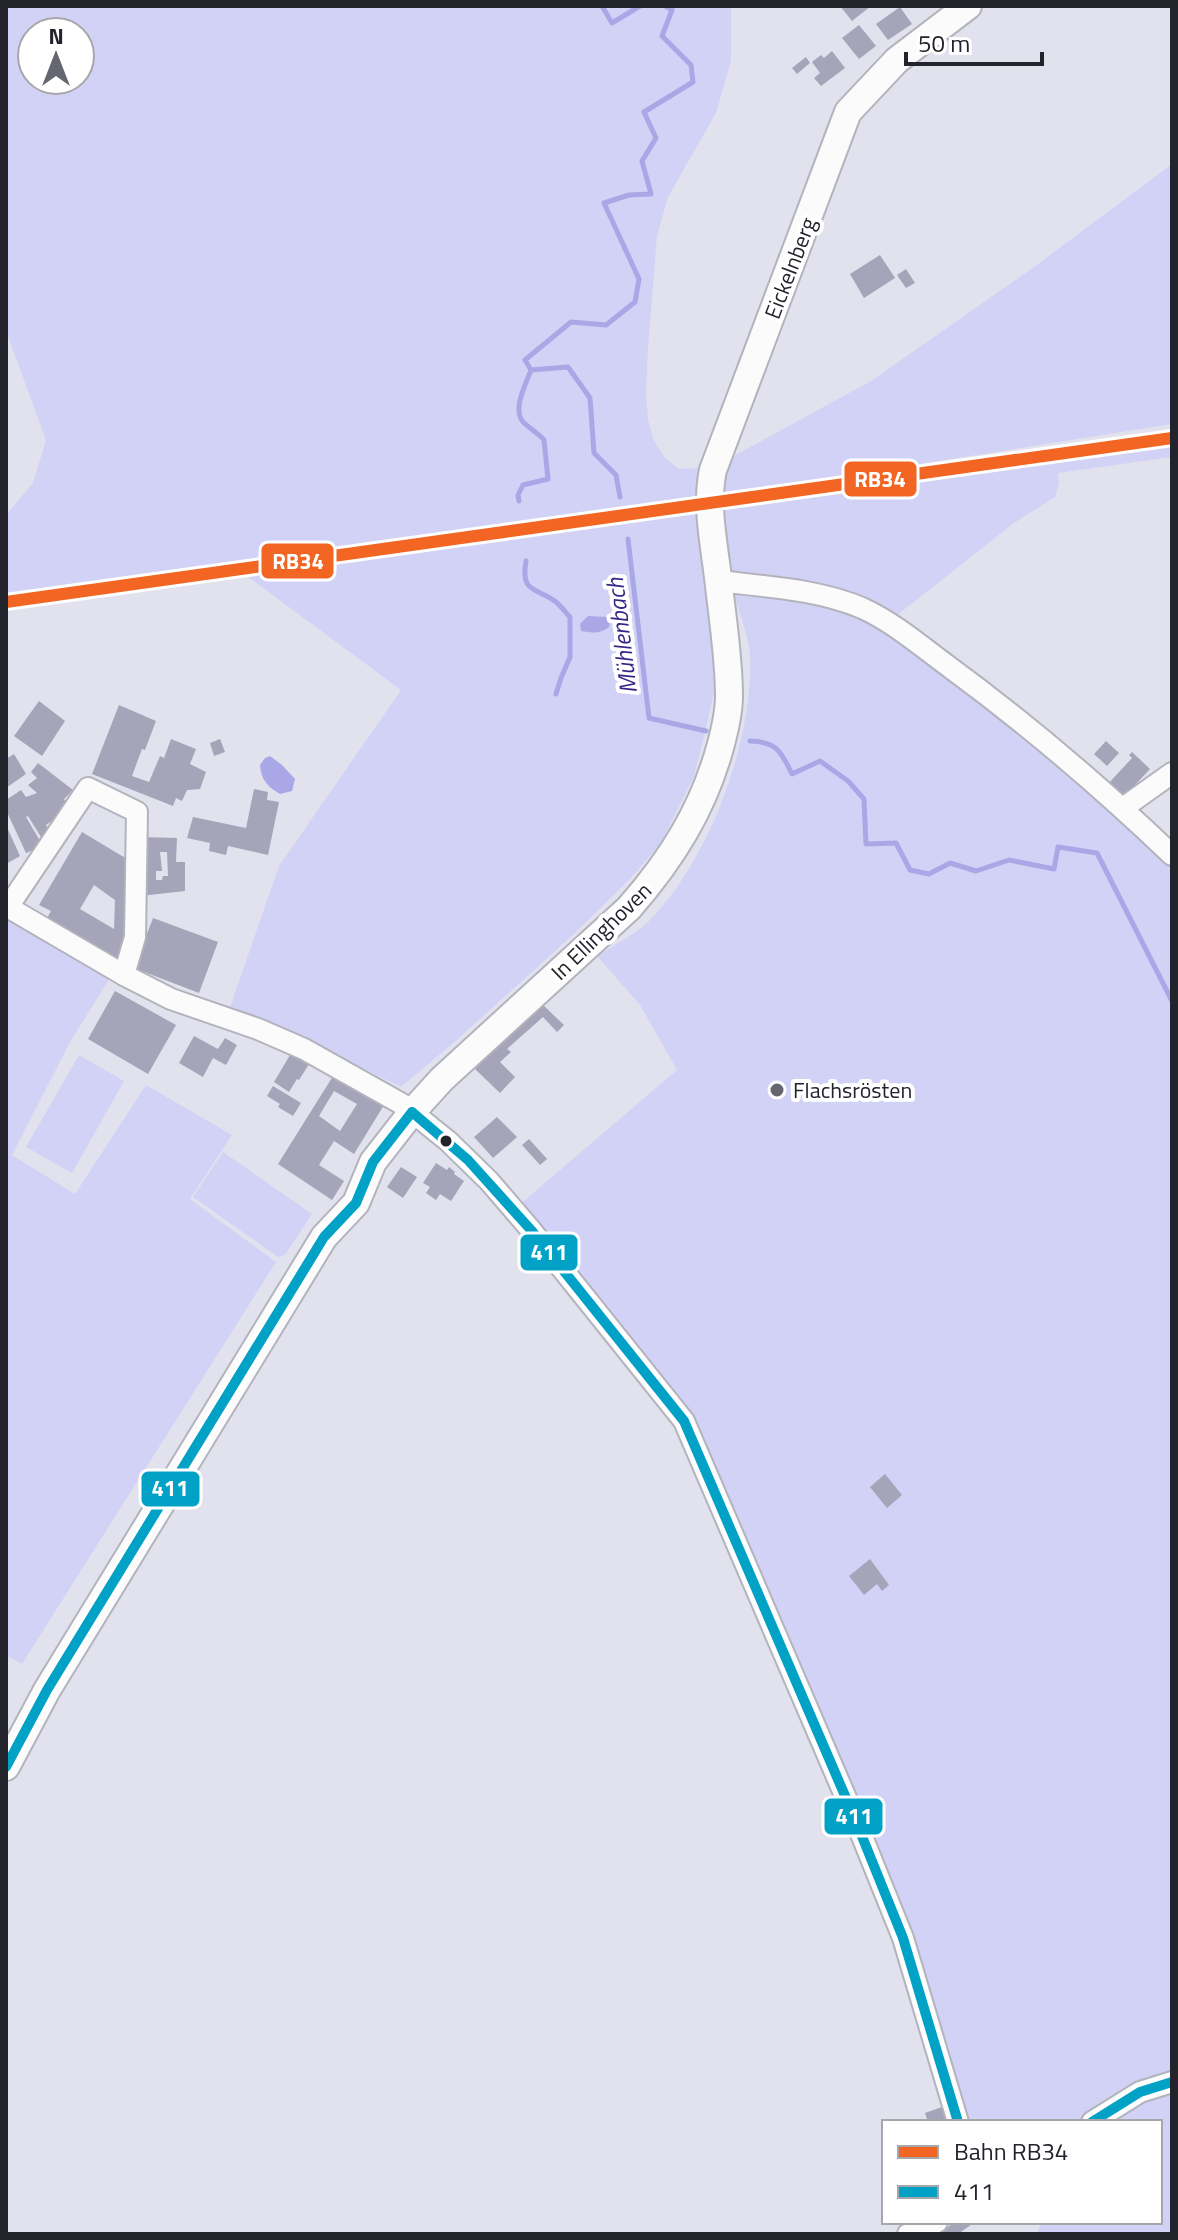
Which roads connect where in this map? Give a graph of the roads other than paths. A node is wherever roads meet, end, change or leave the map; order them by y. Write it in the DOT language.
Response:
graph roads {
  1 [pos="968,6"];
  2 [pos="719,581"];
  3 [pos="727,662"];
  4 [pos="1172,773"];
  5 [pos="1123,808"];
  6 [pos="1172,855"];
  7 [pos="7,906"];
  8 [pos="124,975"];
  9 [pos="412,1112"];
  10 [pos="6,1767"];
  11 [pos="1172,2082"];
  12 [pos="957,2120"];
  13 [pos="1095,2120"];
  14 [pos="932,2224"];
  15 [pos="908,2234"];
  1 -- 2 [label="street, Eickelnberg"];
  2 -- 3 [label="street, Eickelnberg"];
  2 -- 5 [label="street"];
  3 -- 9 [label="street, In Ellinghoven"];
  4 -- 5 [label="street"];
  5 -- 6 [label="street"];
  7 -- 8 [label="street"];
  7 -- 8 [label="street"];
  8 -- 9 [label="street"];
  9 -- 10 [label="street, In Ellinghoven"];
  9 -- 12 [label="street"];
  11 -- 13 [label="street"];
  14 -- 15 [label="street"];
}
